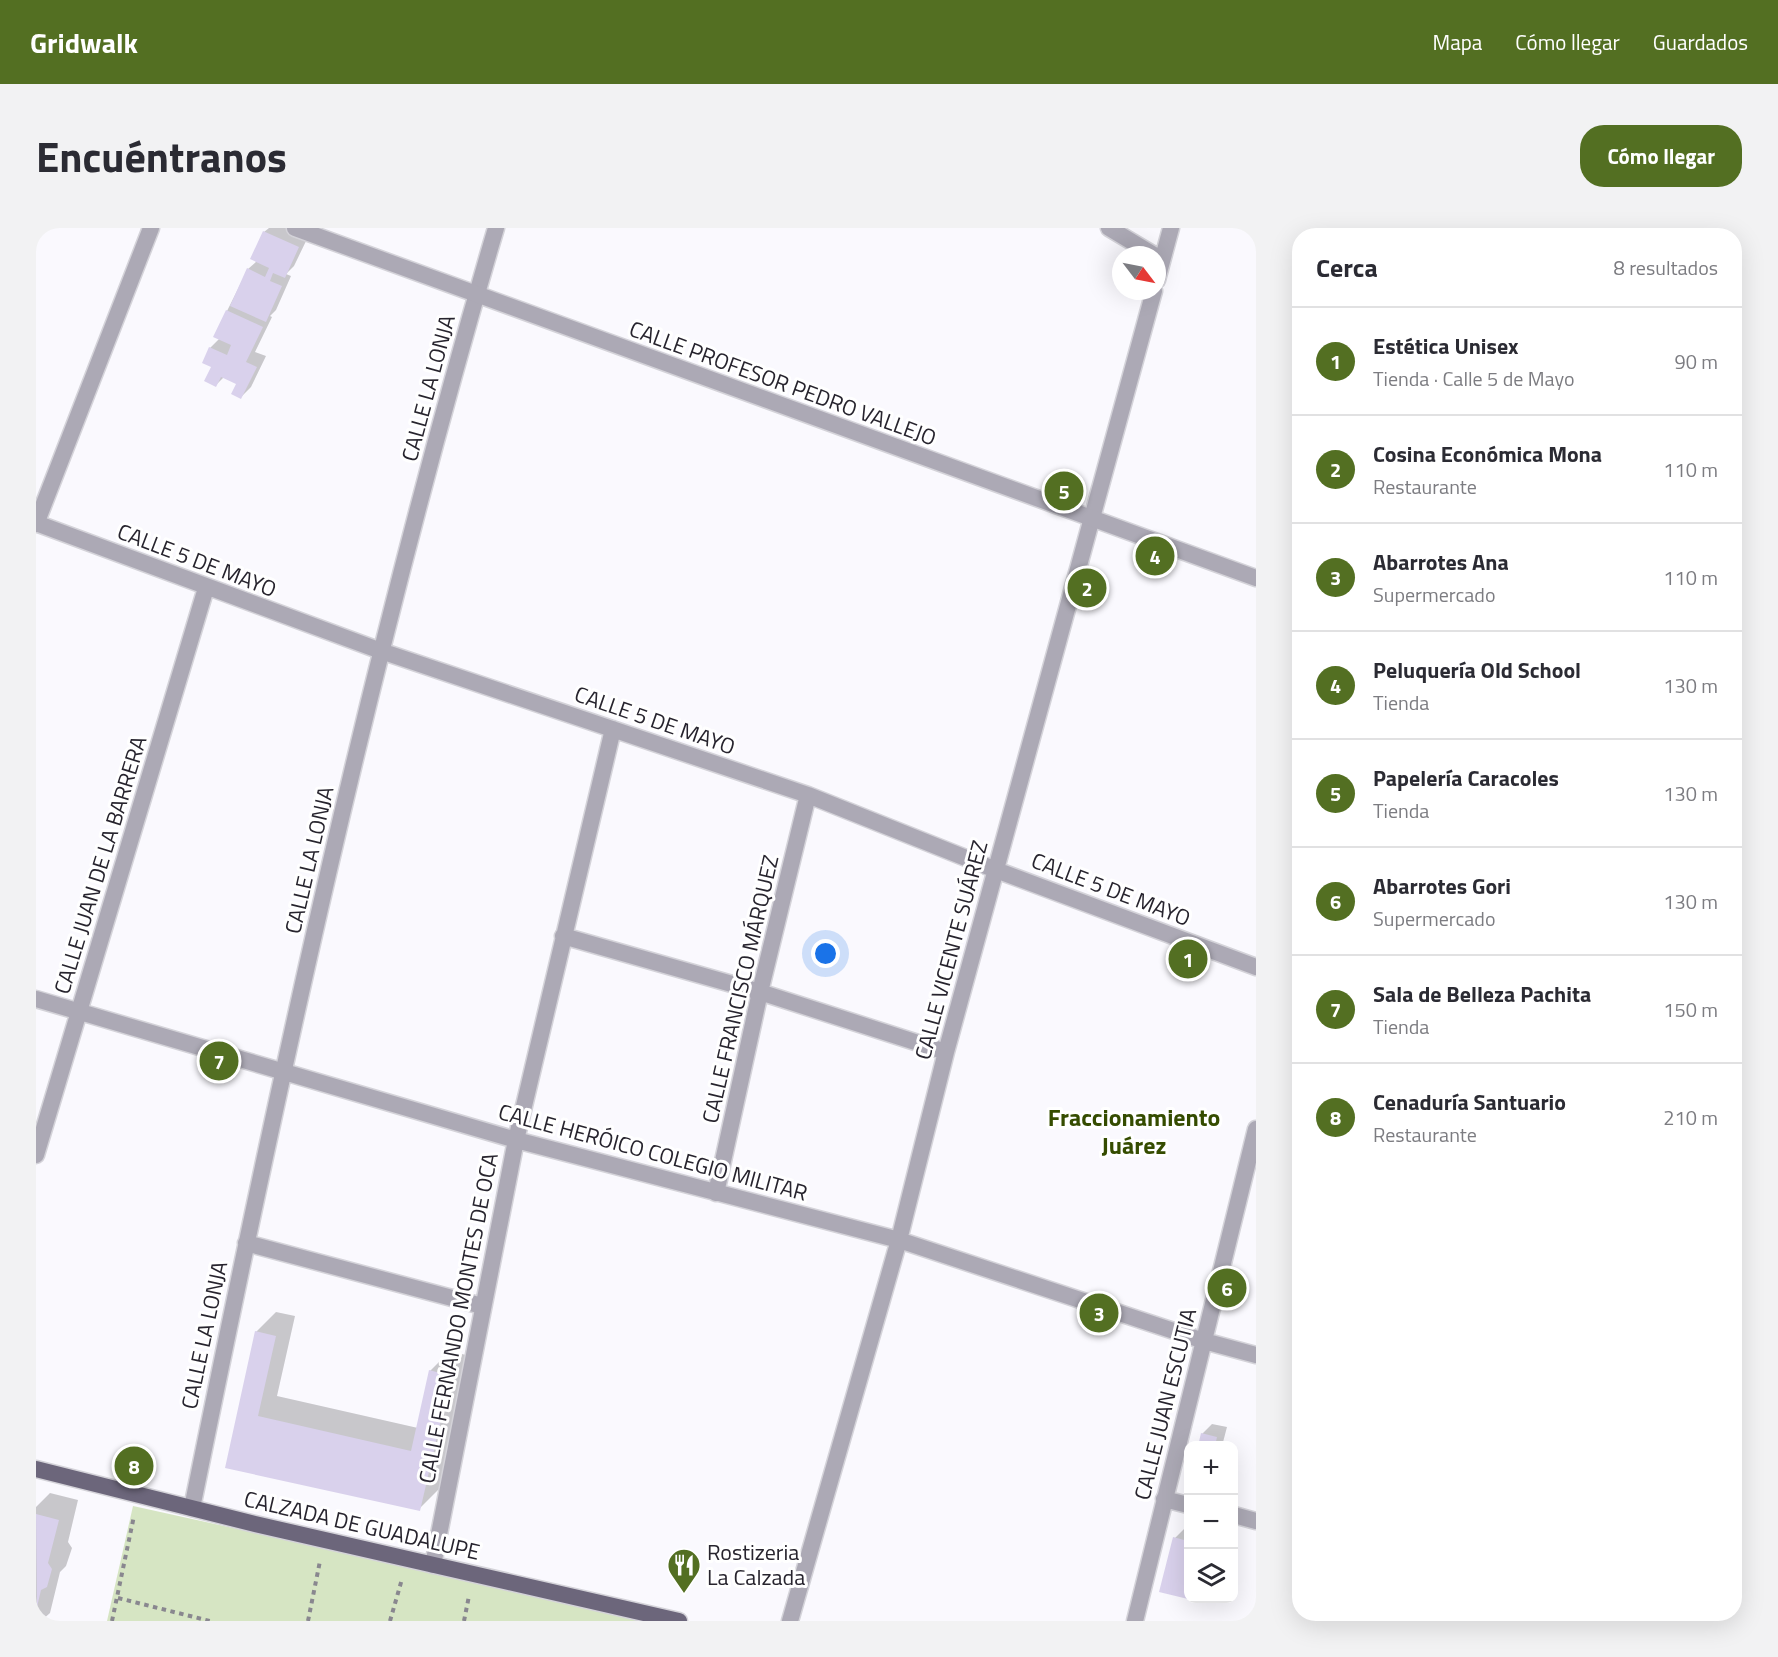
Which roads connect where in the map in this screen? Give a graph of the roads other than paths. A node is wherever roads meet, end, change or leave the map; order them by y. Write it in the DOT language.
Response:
graph roads {
  1 [pos="151,228"];
  2 [pos="296,228"];
  3 [pos="496,228"];
  4 [pos="1109,228"];
  5 [pos="1171,228"];
  6 [pos="1139,246"];
  7 [pos="1163,246"];
  8 [pos="476,296"];
  9 [pos="1152,300"];
  10 [pos="1091,518"];
  11 [pos="36,523"];
  12 [pos="1256,578"];
  13 [pos="206,588"];
  14 [pos="381,651"];
  15 [pos="613,729"];
  16 [pos="808,795"];
  17 [pos="996,870"];
  18 [pos="563,936"];
  19 [pos="1256,968"];
  20 [pos="760,992"];
  21 [pos="36,999"];
  22 [pos="80,1012"];
  23 [pos="946,1052"];
  24 [pos="282,1072"];
  25 [pos="1256,1129"];
  26 [pos="516,1140"];
  27 [pos="36,1155"];
  28 [pos="716,1193"];
  29 [pos="899,1240"];
  30 [pos="246,1243"];
  31 [pos="482,1306"];
  32 [pos="1204,1341"];
  33 [pos="1256,1355"];
  34 [pos="36,1469"];
  35 [pos="1164,1499"];
  36 [pos="1184,1504"];
  37 [pos="192,1508"];
  38 [pos="1238,1516"];
  39 [pos="1256,1521"];
  40 [pos="433,1565"];
  41 [pos="679,1621"];
  42 [pos="790,1621"];
  43 [pos="1135,1621"];
  1 -- 11 [label="street"];
  2 -- 8 [label="street, CALLE PROFESOR PEDRO VALLEJO"];
  3 -- 8 [label="street, CALLE LA LONJA"];
  4 -- 6 [label="street"];
  5 -- 7 [label="street"];
  8 -- 10 [label="street, CALLE PROFESOR PEDRO VALLEJO"];
  8 -- 14 [label="street, CALLE LA LONJA"];
  9 -- 10 [label="street, CALLE VICENTE SUÁREZ"];
  10 -- 12 [label="street, CALLE PROFESOR PEDRO VALLEJO"];
  10 -- 17 [label="street, CALLE VICENTE SUÁREZ"];
  11 -- 13 [label="street, CALLE 5 DE MAYO"];
  13 -- 14 [label="street, CALLE 5 DE MAYO"];
  13 -- 22 [label="street, CALLE JUAN DE LA BARRERA"];
  14 -- 15 [label="street, CALLE 5 DE MAYO"];
  14 -- 24 [label="street, CALLE LA LONJA"];
  15 -- 16 [label="street, CALLE 5 DE MAYO"];
  15 -- 18 [label="street, CALLE FERNANDO MONTES DE OCA"];
  16 -- 17 [label="street, CALLE 5 DE MAYO"];
  16 -- 20 [label="street, CALLE FRANCISCO MÁRQUEZ"];
  17 -- 19 [label="street, CALLE 5 DE MAYO"];
  17 -- 23 [label="street, CALLE VICENTE SUÁREZ"];
  18 -- 20 [label="street"];
  18 -- 26 [label="street, CALLE FERNANDO MONTES DE OCA"];
  20 -- 23 [label="street"];
  20 -- 28 [label="street, CALLE FRANCISCO MÁRQUEZ"];
  21 -- 22 [label="street, CALLE HERÓICO COLEGIO MILITAR"];
  22 -- 24 [label="street, CALLE HERÓICO COLEGIO MILITAR"];
  22 -- 27 [label="street, CALLE JUAN DE LA BARRERA"];
  23 -- 29 [label="street, CALLE VICENTE SUÁREZ"];
  24 -- 26 [label="street, CALLE HERÓICO COLEGIO MILITAR"];
  24 -- 30 [label="street, CALLE LA LONJA"];
  25 -- 32 [label="street, CALLE JUAN ESCUTIA"];
  26 -- 28 [label="street, CALLE HERÓICO COLEGIO MILITAR"];
  26 -- 31 [label="street, CALLE FERNANDO MONTES DE OCA"];
  28 -- 29 [label="street, CALLE HERÓICO COLEGIO MILITAR"];
  29 -- 32 [label="street, CALLE HERÓICO COLEGIO MILITAR"];
  29 -- 42 [label="street, CALLE VICENTE SUÁREZ"];
  30 -- 31 [label="street"];
  30 -- 37 [label="street, CALLE LA LONJA"];
  31 -- 40 [label="street, CALLE FERNANDO MONTES DE OCA"];
  32 -- 33 [label="street, CALLE HERÓICO COLEGIO MILITAR"];
  32 -- 35 [label="street, CALLE JUAN ESCUTIA"];
  34 -- 37 [label="main road, CALZADA DE GUADALUPE"];
  35 -- 36 [label="street"];
  35 -- 43 [label="street, CALLE JUAN ESCUTIA"];
  37 -- 40 [label="main road, CALZADA DE GUADALUPE"];
  38 -- 39 [label="street"];
  40 -- 41 [label="main road, CALZADA DE GUADALUPE"];
}
